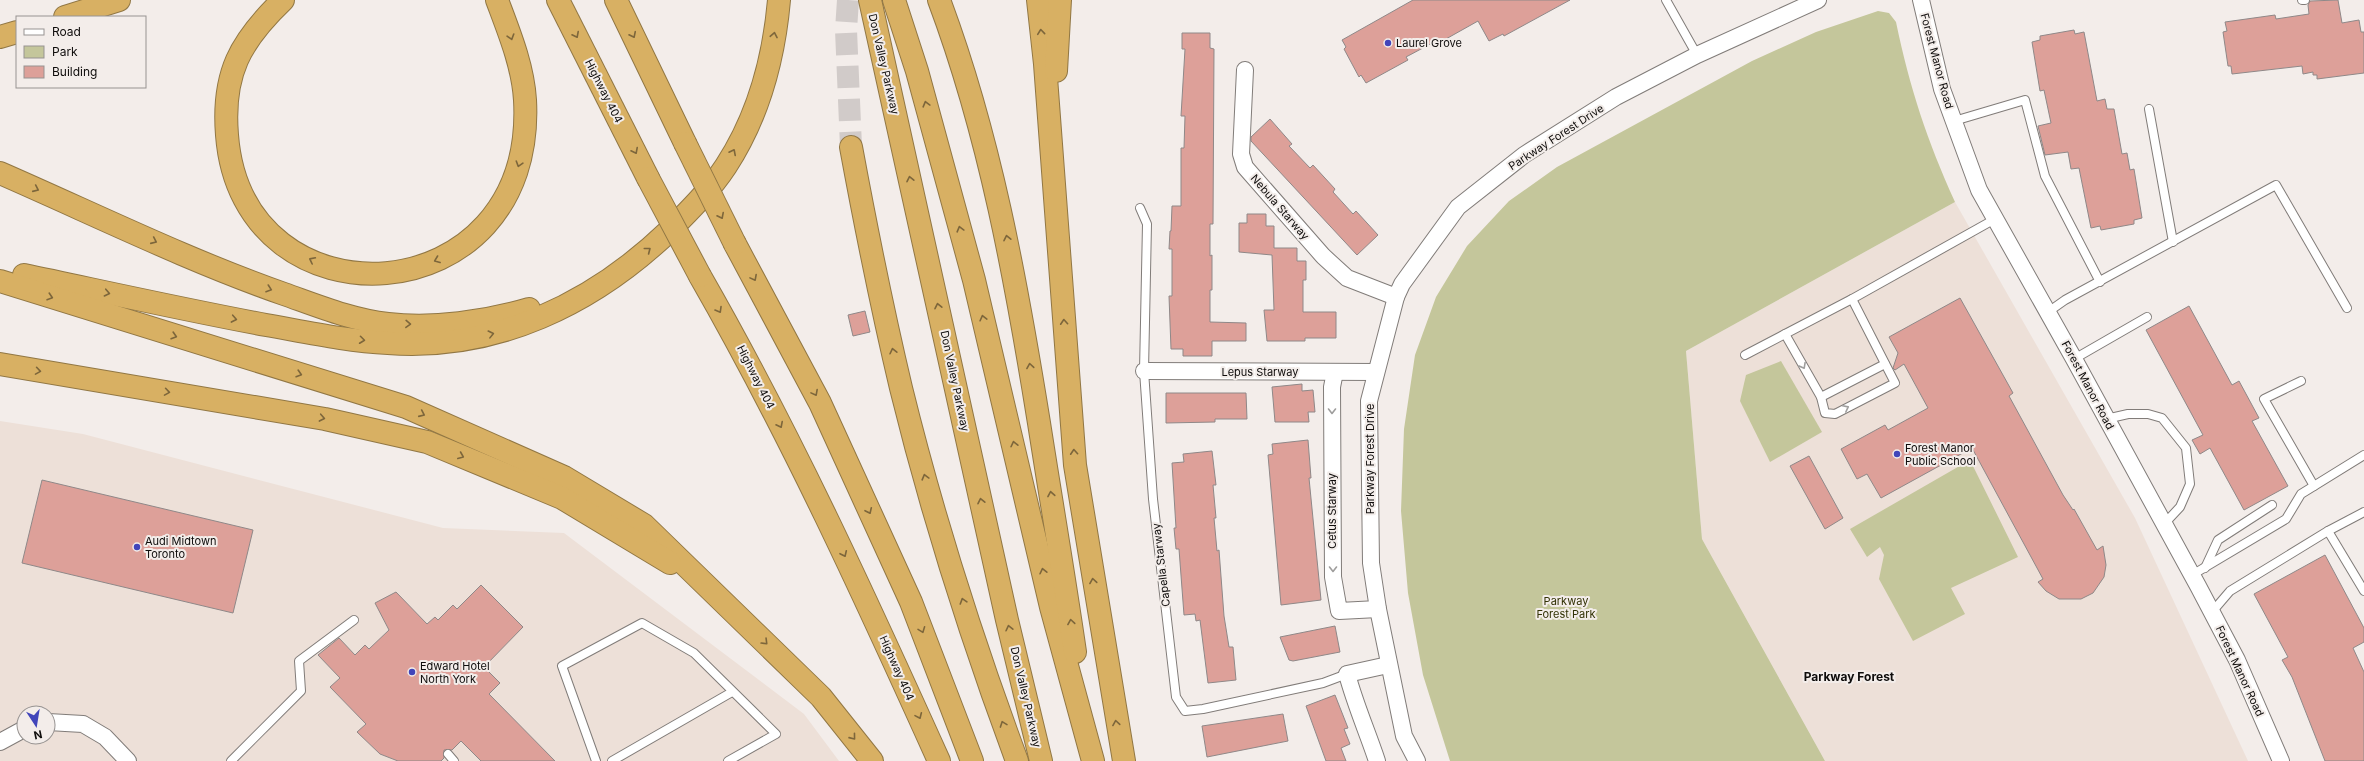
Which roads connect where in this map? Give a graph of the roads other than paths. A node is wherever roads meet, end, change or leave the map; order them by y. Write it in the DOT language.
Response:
graph roads {
  1 [pos="119,0"];
  2 [pos="283,0"];
  3 [pos="497,0"];
  4 [pos="558,0"];
  5 [pos="616,0"];
  6 [pos="779,0"];
  7 [pos="870,0"];
  8 [pos="894,0"];
  9 [pos="939,0"];
  10 [pos="1038,0"];
  11 [pos="1060,0"];
  12 [pos="1666,0"];
  13 [pos="1818,0"];
  14 [pos="1921,0"];
  15 [pos="2302,0"];
  16 [pos="2305,0"];
  17 [pos="68,16"];
  18 [pos="16,32"];
  19 [pos="0,37"];
  20 [pos="1697,55"];
  21 [pos="1245,70"];
  22 [pos="2149,109"];
  23 [pos="1954,121"];
  24 [pos="850,147"];
  25 [pos="0,173"];
  26 [pos="1054,182"];
  27 [pos="1140,208"];
  28 [pos="1995,219"];
  29 [pos="2173,242"];
  30 [pos="0,270"];
  31 [pos="617,274"];
  32 [pos="0,281"];
  33 [pos="2100,282"];
  34 [pos="1396,297"];
  35 [pos="1852,299"];
  36 [pos="2347,308"];
  37 [pos="2048,312"];
  38 [pos="2147,317"];
  39 [pos="1786,334"];
  40 [pos="1745,355"];
  41 [pos="2074,359"];
  42 [pos="0,364"];
  43 [pos="1885,364"];
  44 [pos="1144,371"];
  45 [pos="1335,372"];
  46 [pos="1376,372"];
  47 [pos="2301,381"];
  48 [pos="1821,397"];
  49 [pos="2106,419"];
  50 [pos="2364,455"];
  51 [pos="2314,486"];
  52 [pos="2272,505"];
  53 [pos="2364,512"];
  54 [pos="2165,523"];
  55 [pos="2328,531"];
  56 [pos="2198,571"];
  57 [pos="2364,591"];
  58 [pos="1378,609"];
  59 [pos="2212,612"];
  60 [pos="737,614"];
  61 [pos="354,620"];
  62 [pos="1388,665"];
  63 [pos="1347,674"];
  64 [pos="732,692"];
  65 [pos="56,722"];
  66 [pos="16,733"];
  67 [pos="0,742"];
  68 [pos="448,754"];
  69 [pos="1092,759"];
  70 [pos="128,761"];
  71 [pos="231,761"];
  72 [pos="454,761"];
  73 [pos="596,761"];
  74 [pos="612,761"];
  75 [pos="728,761"];
  76 [pos="872,761"];
  77 [pos="939,761"];
  78 [pos="972,761"];
  79 [pos="1016,761"];
  80 [pos="1041,761"];
  81 [pos="1124,761"];
  82 [pos="1377,761"];
  83 [pos="1416,761"];
  84 [pos="2281,761"];
  1 -- 17 [label="highway"];
  3 -- 2 [label="highway, one-way"];
  4 -- 77 [label="highway, Highway 404, one-way, bridge"];
  5 -- 78 [label="highway, one-way, bridge"];
  31 -- 6 [label="highway, one-way"];
  80 -- 7 [label="highway, Don Valley Parkway, one-way"];
  69 -- 8 [label="highway, one-way"];
  69 -- 9 [label="highway, one-way"];
  26 -- 10 [label="highway, one-way"];
  11 -- 26 [label="highway"];
  12 -- 20 [label="lane"];
  13 -- 20 [label="street, Parkway Forest Drive"];
  14 -- 23 [label="street, Forest Manor Road"];
  15 -- 16 [label="lane"];
  18 -- 19 [label="highway"];
  20 -- 34 [label="street, Parkway Forest Drive"];
  21 -- 34 [label="street, Nebula Starway"];
  22 -- 29 [label="lane"];
  23 -- 28 [label="street, Forest Manor Road"];
  23 -- 33 [label="lane"];
  79 -- 24 [label="highway, one-way"];
  25 -- 31 [label="highway, one-way"];
  81 -- 26 [label="highway, one-way"];
  27 -- 44 [label="lane, Capella Starway"];
  28 -- 35 [label="lane"];
  28 -- 37 [label="street, Forest Manor Road"];
  29 -- 33 [label="lane"];
  29 -- 36 [label="lane"];
  30 -- 31 [label="highway, one-way"];
  32 -- 60 [label="highway, one-way"];
  33 -- 37 [label="lane"];
  34 -- 46 [label="street, Parkway Forest Drive"];
  35 -- 39 [label="lane"];
  35 -- 43 [label="lane"];
  37 -- 41 [label="street, Forest Manor Road"];
  38 -- 41 [label="lane"];
  39 -- 40 [label="lane"];
  39 -- 48 [label="lane, one-way"];
  41 -- 49 [label="street, Forest Manor Road"];
  42 -- 60 [label="highway, one-way"];
  43 -- 48 [label="lane"];
  48 -- 43 [label="lane, one-way"];
  44 -- 45 [label="street, Lepus Starway"];
  44 -- 63 [label="lane, Capella Starway"];
  45 -- 46 [label="street, Lepus Starway"];
  45 -- 58 [label="street, Cetus Starway, one-way"];
  46 -- 58 [label="street, Parkway Forest Drive"];
  47 -- 51 [label="lane"];
  49 -- 54 [label="street, Forest Manor Road"];
  49 -- 54 [label="lane"];
  50 -- 51 [label="lane"];
  51 -- 56 [label="lane"];
  52 -- 56 [label="lane"];
  53 -- 55 [label="lane"];
  54 -- 56 [label="street, Forest Manor Road"];
  55 -- 57 [label="lane"];
  55 -- 59 [label="lane"];
  56 -- 59 [label="street, Forest Manor Road"];
  58 -- 62 [label="street, Parkway Forest Drive"];
  59 -- 84 [label="street, Forest Manor Road"];
  60 -- 76 [label="highway, one-way"];
  61 -- 71 [label="lane"];
  62 -- 63 [label="street, Capella Starway"];
  62 -- 83 [label="street, Parkway Forest Drive"];
  63 -- 82 [label="street"];
  64 -- 73 [label="lane"];
  64 -- 74 [label="lane"];
  64 -- 75 [label="lane"];
  65 -- 70 [label="street"];
  66 -- 67 [label="street"];
  68 -- 72 [label="lane"];
}
